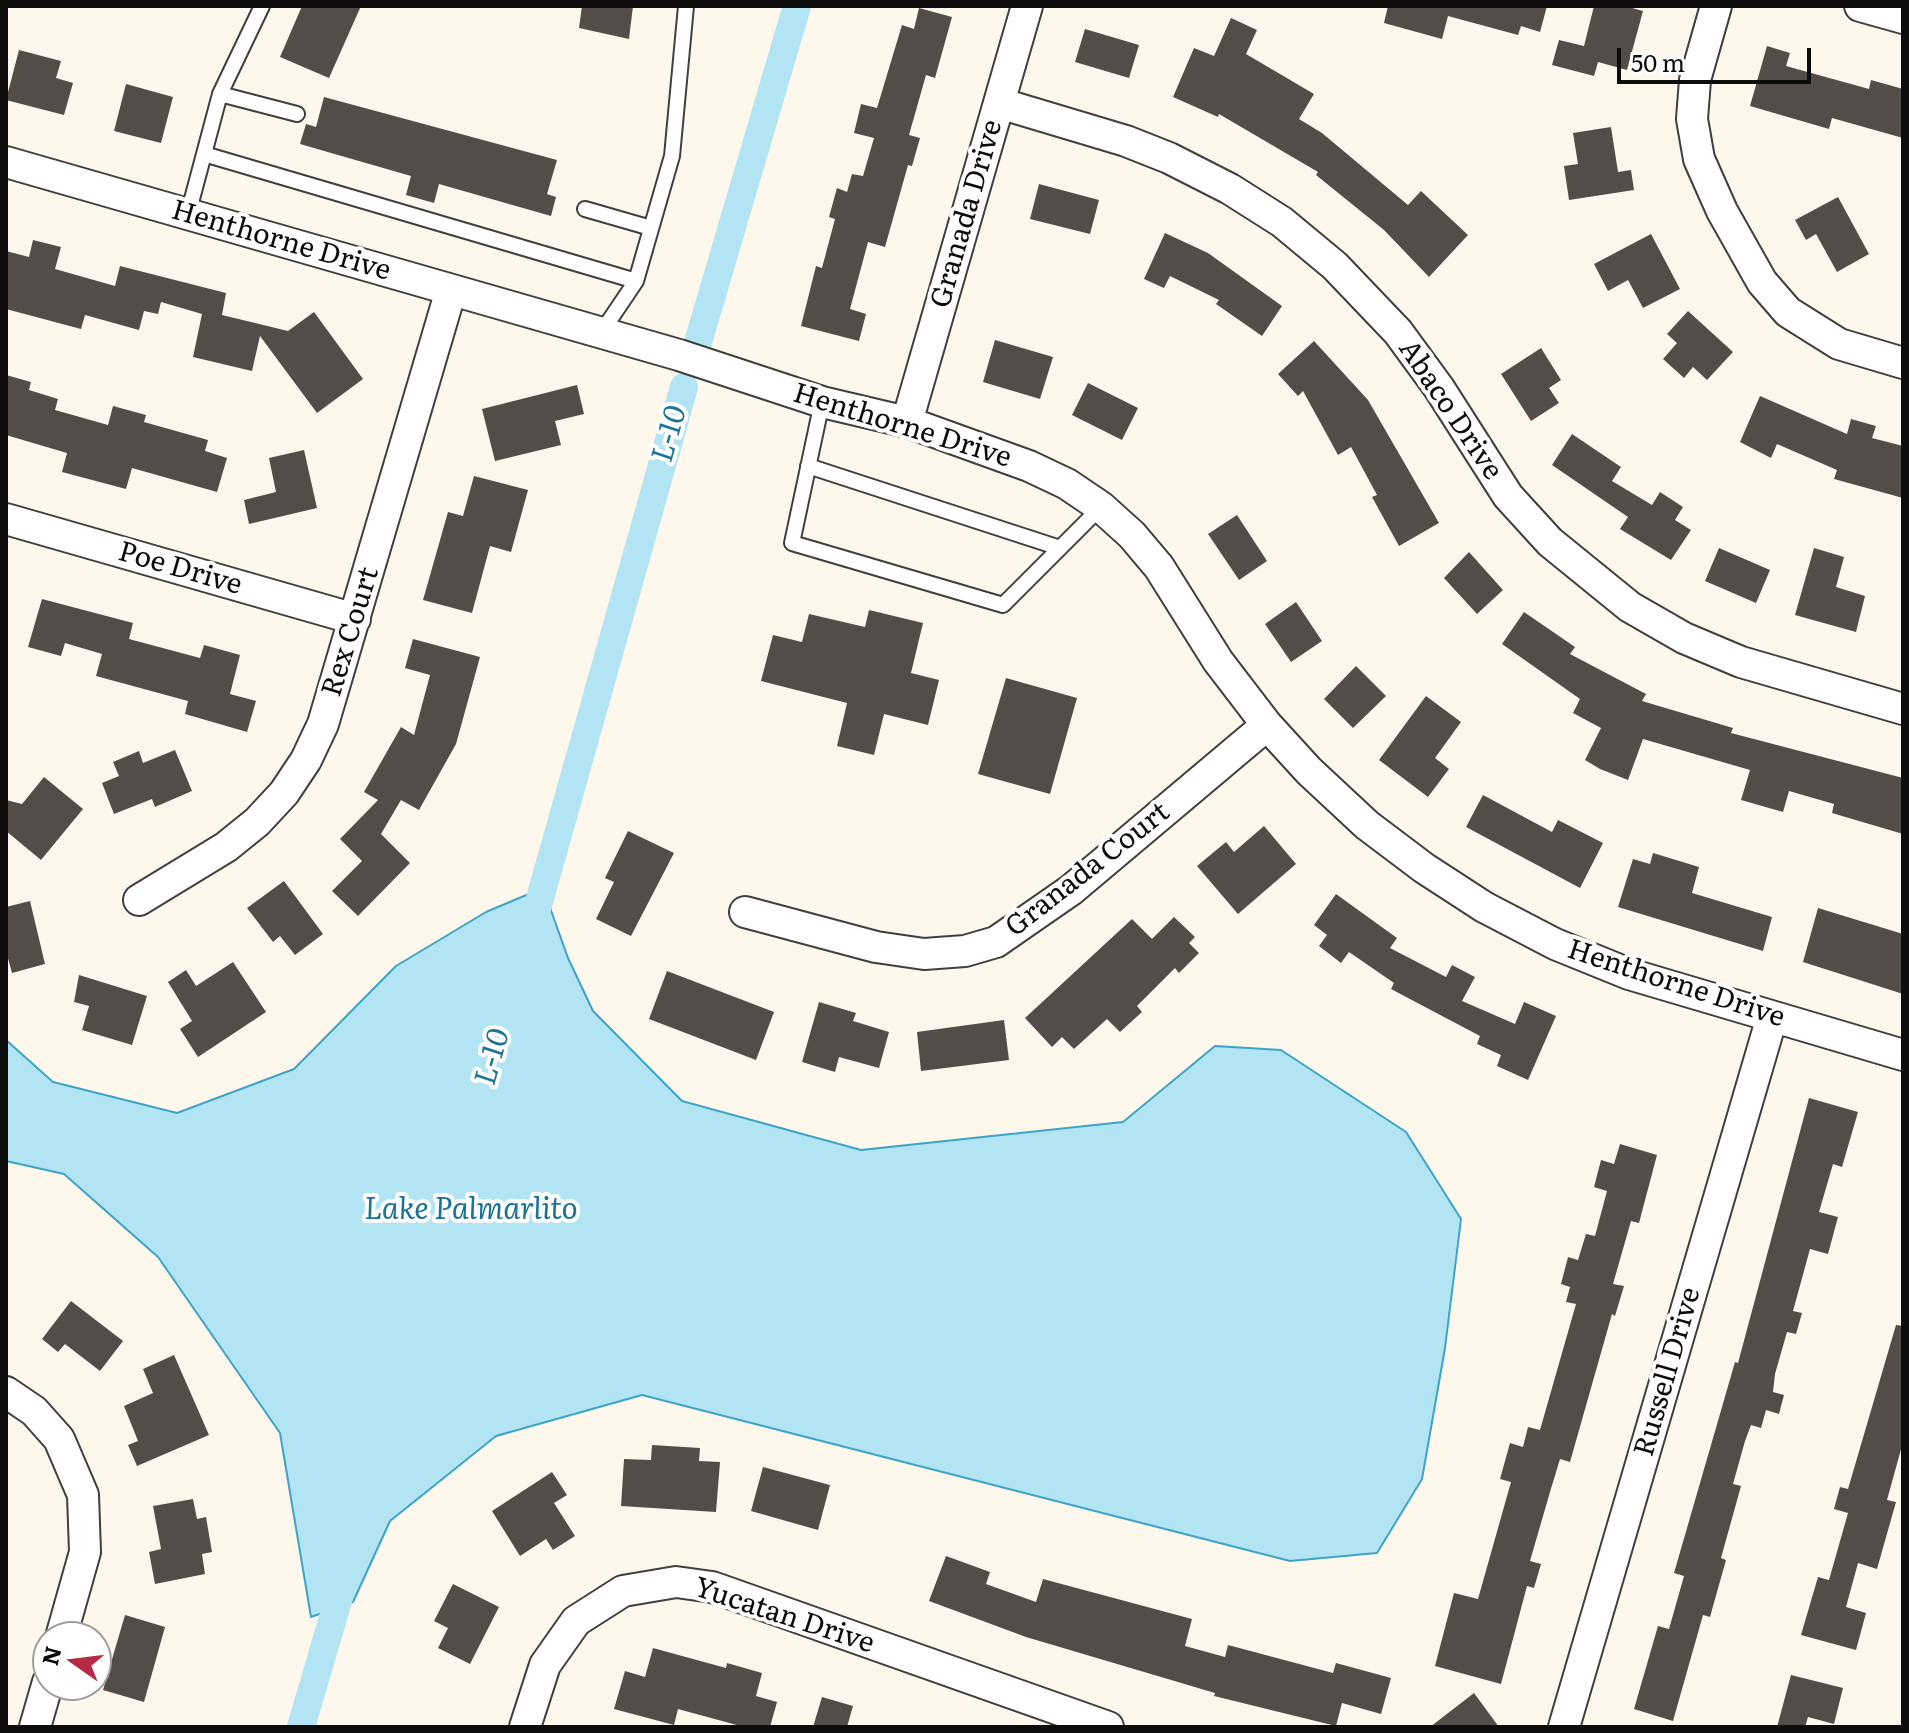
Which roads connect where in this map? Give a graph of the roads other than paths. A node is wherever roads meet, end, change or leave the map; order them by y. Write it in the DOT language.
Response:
graph roads {
  1 [pos="262,6"];
  2 [pos="686,6"];
  3 [pos="1027,6"];
  4 [pos="1716,6"];
  5 [pos="1860,6"];
  6 [pos="1903,18"];
  7 [pos="220,94"];
  8 [pos="999,103"];
  9 [pos="297,114"];
  10 [pos="204,154"];
  11 [pos="6,162"];
  12 [pos="585,209"];
  13 [pos="188,214"];
  14 [pos="651,228"];
  15 [pos="636,281"];
  16 [pos="451,290"];
  17 [pos="601,333"];
  18 [pos="1903,363"];
  19 [pos="822,402"];
  20 [pos="907,422"];
  21 [pos="808,466"];
  22 [pos="1101,507"];
  23 [pos="6,519"];
  24 [pos="1060,548"];
  25 [pos="355,619"];
  26 [pos="1903,709"];
  27 [pos="1267,725"];
  28 [pos="139,900"];
  29 [pos="745,912"];
  30 [pos="1772,1017"];
  31 [pos="1903,1055"];
  32 [pos="6,1392"];
  33 [pos="66,1621"];
  34 [pos="43,1701"];
  35 [pos="35,1727"];
  36 [pos="525,1727"];
  37 [pos="1108,1727"];
  38 [pos="1564,1727"];
  1 -- 7 [label="lane"];
  2 -- 14 [label="lane"];
  3 -- 8 [label="street, Granada Drive"];
  4 -- 18 [label="street"];
  5 -- 6 [label="street"];
  7 -- 9 [label="lane"];
  7 -- 10 [label="lane"];
  8 -- 20 [label="street, Granada Drive"];
  8 -- 26 [label="street, Abaco Drive"];
  10 -- 13 [label="lane"];
  10 -- 15 [label="lane"];
  11 -- 13 [label="street, Henthorne Drive"];
  12 -- 14 [label="lane"];
  13 -- 16 [label="street, Henthorne Drive"];
  14 -- 15 [label="lane"];
  15 -- 17 [label="lane"];
  16 -- 17 [label="street, Henthorne Drive"];
  16 -- 25 [label="street, Rex Court"];
  17 -- 19 [label="street, Henthorne Drive"];
  19 -- 20 [label="street, Henthorne Drive"];
  19 -- 21 [label="lane"];
  20 -- 22 [label="street, Henthorne Drive"];
  21 -- 24 [label="lane"];
  21 -- 24 [label="lane"];
  22 -- 24 [label="lane"];
  22 -- 27 [label="street, Henthorne Drive"];
  23 -- 25 [label="street, Poe Drive"];
  25 -- 28 [label="street, Rex Court"];
  27 -- 29 [label="street, Granada Court"];
  27 -- 30 [label="street, Henthorne Drive"];
  30 -- 31 [label="street, Henthorne Drive"];
  30 -- 38 [label="street, Russell Drive"];
  32 -- 33 [label="street"];
  34 -- 35 [label="street"];
  36 -- 37 [label="street, Yucatan Drive"];
}
